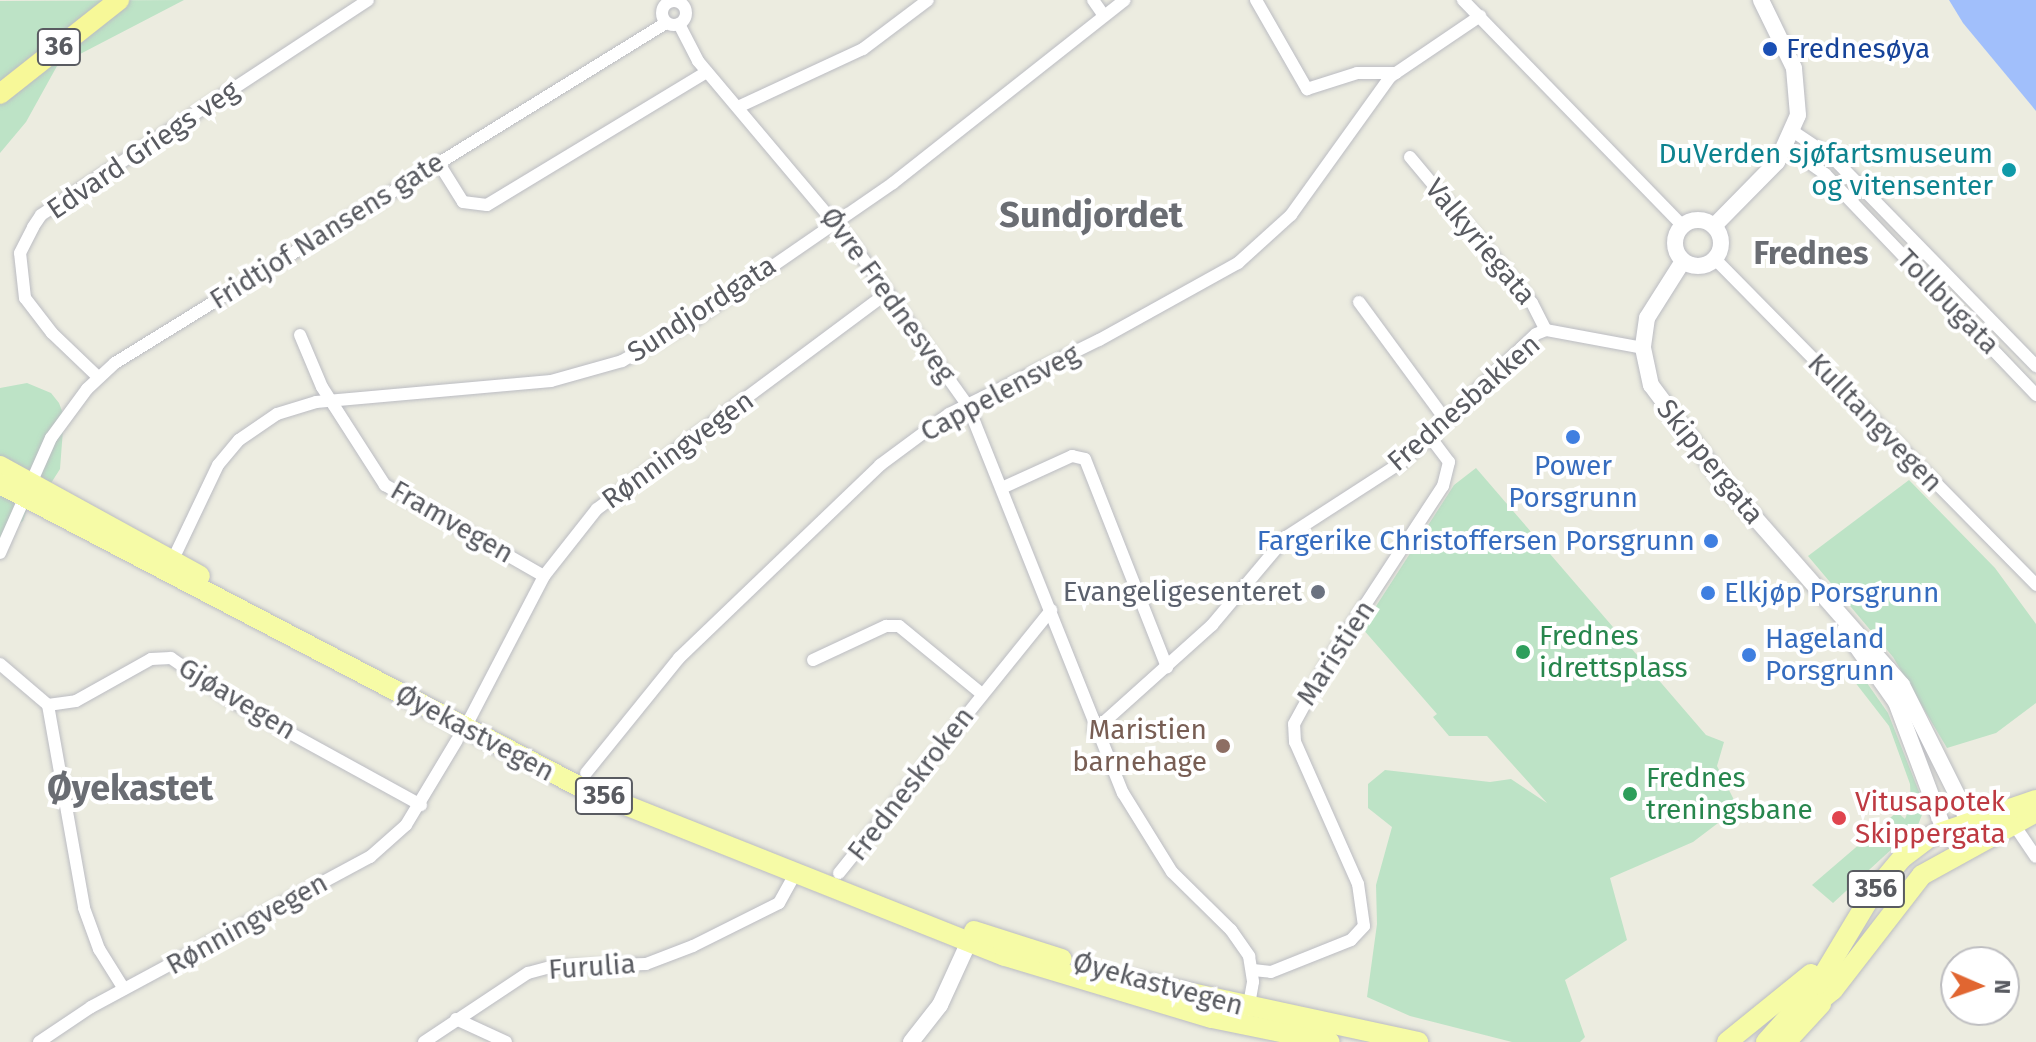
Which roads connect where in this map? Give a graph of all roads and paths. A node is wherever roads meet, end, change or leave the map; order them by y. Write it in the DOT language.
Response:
graph roads {
  1 [pos="119,0"];
  2 [pos="368,0"];
  3 [pos="928,0"];
  4 [pos="1093,0"];
  5 [pos="1125,0"];
  6 [pos="1256,0"];
  7 [pos="1463,0"];
  8 [pos="1761,0"];
  9 [pos="668,1"];
  10 [pos="686,3"];
  11 [pos="1104,16"];
  12 [pos="1480,16"];
  13 [pos="672,24"];
  14 [pos="707,72"];
  15 [pos="1396,73"];
  16 [pos="0,94"];
  17 [pos="738,107"];
  18 [pos="1790,140"];
  19 [pos="1410,157"];
  20 [pos="438,162"];
  21 [pos="837,223"];
  22 [pos="1683,226"];
  23 [pos="1714,226"];
  24 [pos="1715,259"];
  25 [pos="1683,261"];
  26 [pos="887,293"];
  27 [pos="1359,302"];
  28 [pos="1546,330"];
  29 [pos="300,335"];
  30 [pos="1643,348"];
  31 [pos="2036,366"];
  32 [pos="98,377"];
  33 [pos="2036,395"];
  34 [pos="330,401"];
  35 [pos="968,406"];
  36 [pos="1445,419"];
  37 [pos="1429,435"];
  38 [pos="0,466"];
  39 [pos="0,484"];
  40 [pos="1004,487"];
  41 [pos="27,490"];
  42 [pos="177,551"];
  43 [pos="0,553"];
  44 [pos="544,576"];
  45 [pos="2034,580"];
  46 [pos="1829,604"];
  47 [pos="1051,610"];
  48 [pos="813,660"];
  49 [pos="0,664"];
  50 [pos="1167,667"];
  51 [pos="982,694"];
  52 [pos="48,705"];
  53 [pos="1094,731"];
  54 [pos="461,734"];
  55 [pos="586,773"];
  56 [pos="2036,800"];
  57 [pos="421,805"];
  58 [pos="2036,812"];
  59 [pos="1967,822"];
  60 [pos="2015,826"];
  61 [pos="1944,830"];
  62 [pos="1964,850"];
  63 [pos="2036,857"];
  64 [pos="797,871"];
  65 [pos="839,873"];
  66 [pos="972,937"];
  67 [pos="1845,941"];
  68 [pos="1253,970"];
  69 [pos="124,989"];
  70 [pos="1833,990"];
  71 [pos="1247,1018"];
  72 [pos="456,1019"];
  73 [pos="1319,1036"];
  74 [pos="39,1042"];
  75 [pos="424,1042"];
  76 [pos="506,1042"];
  77 [pos="911,1042"];
  78 [pos="1418,1042"];
  79 [pos="1727,1042"];
  80 [pos="1767,1042"];
  81 [pos="1786,1042"];
  1 -- 16 [label="highway, 36"];
  2 -- 32 [label="street, Edvard Griegs veg"];
  3 -- 17 [label="street"];
  4 -- 11 [label="street"];
  5 -- 11 [label="street, Sundjordgata"];
  6 -- 15 [label="street"];
  7 -- 12 [label="street"];
  8 -- 18 [label="street"];
  9 -- 10 [label="street"];
  9 -- 13 [label="street"];
  10 -- 13 [label="street"];
  11 -- 21 [label="street, Sundjordgata"];
  12 -- 15 [label="street, Cappelensveg"];
  12 -- 22 [label="street"];
  13 -- 14 [label="street, Øvre Frednesveg"];
  13 -- 20 [label="street, Fridtjof Nansens gate"];
  14 -- 17 [label="street, Øvre Frednesveg"];
  14 -- 20 [label="street"];
  15 -- 35 [label="street, Cappelensveg"];
  17 -- 21 [label="street, Øvre Frednesveg"];
  18 -- 23 [label="street"];
  18 -- 31 [label="street"];
  18 -- 33 [label="street, Tollbugata"];
  19 -- 28 [label="street, Valkyriegata"];
  20 -- 32 [label="street, Fridtjof Nansens gate"];
  21 -- 26 [label="street, Øvre Frednesveg"];
  21 -- 34 [label="street, Sundjordgata"];
  22 -- 23 [label="street"];
  22 -- 25 [label="street"];
  23 -- 24 [label="street"];
  24 -- 25 [label="street"];
  24 -- 45 [label="street, Kulltangvegen"];
  25 -- 30 [label="street, Skippergata"];
  26 -- 35 [label="street, Øvre Frednesveg"];
  26 -- 44 [label="street, Rønningvegen"];
  27 -- 36 [label="street"];
  28 -- 30 [label="street, Frednesbakken"];
  28 -- 36 [label="street, Frednesbakken"];
  29 -- 34 [label="street, Framvegen"];
  30 -- 46 [label="street, Skippergata"];
  32 -- 41 [label="street, Fridtjof Nansens gate"];
  34 -- 42 [label="street, Sundjordgata"];
  34 -- 44 [label="street, Framvegen"];
  35 -- 40 [label="street, Øvre Frednesveg"];
  35 -- 55 [label="street, Cappelensveg"];
  36 -- 37 [label="street, Frednesbakken"];
  37 -- 50 [label="street, Frednesbakken"];
  37 -- 68 [label="street, Maristien"];
  38 -- 41 [label="main road, Øyekastvegen / 356"];
  39 -- 41 [label="main road, Øyekastvegen / 356"];
  40 -- 47 [label="street, Øvre Frednesveg"];
  40 -- 50 [label="street"];
  41 -- 43 [label="street, Fridtjof Nansens gate"];
  41 -- 54 [label="main road, Øyekastvegen / 356"];
  44 -- 54 [label="street, Rønningvegen"];
  46 -- 59 [label="street, Skippergata"];
  46 -- 61 [label="street, Skippergata"];
  47 -- 51 [label="street, Fredneskroken"];
  47 -- 53 [label="street, Øvre Frednesveg"];
  48 -- 51 [label="street, Fredneskroken"];
  49 -- 52 [label="street"];
  50 -- 53 [label="street, Frednesbakken"];
  51 -- 65 [label="street, Fredneskroken"];
  52 -- 57 [label="street, Gjøavegen"];
  52 -- 69 [label="street"];
  53 -- 68 [label="street"];
  54 -- 57 [label="street, Rønningvegen"];
  54 -- 64 [label="main road, Øyekastvegen / 356"];
  56 -- 59 [label="main road, 356"];
  57 -- 69 [label="street, Rønningvegen"];
  58 -- 60 [label="main road, 356"];
  59 -- 61 [label="main road, 356"];
  59 -- 62 [label="street"];
  60 -- 62 [label="main road, 356"];
  60 -- 63 [label="street"];
  61 -- 62 [label="street, Skippergata"];
  61 -- 67 [label="main road, 356"];
  62 -- 70 [label="main road, 356"];
  64 -- 66 [label="main road, Øyekastvegen / 356"];
  64 -- 72 [label="street, Furulia"];
  66 -- 71 [label="main road, Øyekastvegen / 356"];
  66 -- 77 [label="street"];
  67 -- 79 [label="main road, 356"];
  67 -- 80 [label="main road, 356"];
  68 -- 71 [label="street"];
  69 -- 74 [label="street, Rønningvegen"];
  70 -- 80 [label="main road, 356"];
  70 -- 81 [label="main road, 356"];
  71 -- 73 [label="main road, Øyekastvegen / 356"];
  72 -- 75 [label="street, Furulia"];
  72 -- 76 [label="street"];
  73 -- 78 [label="main road, Øyekastvegen / 356"];
}
